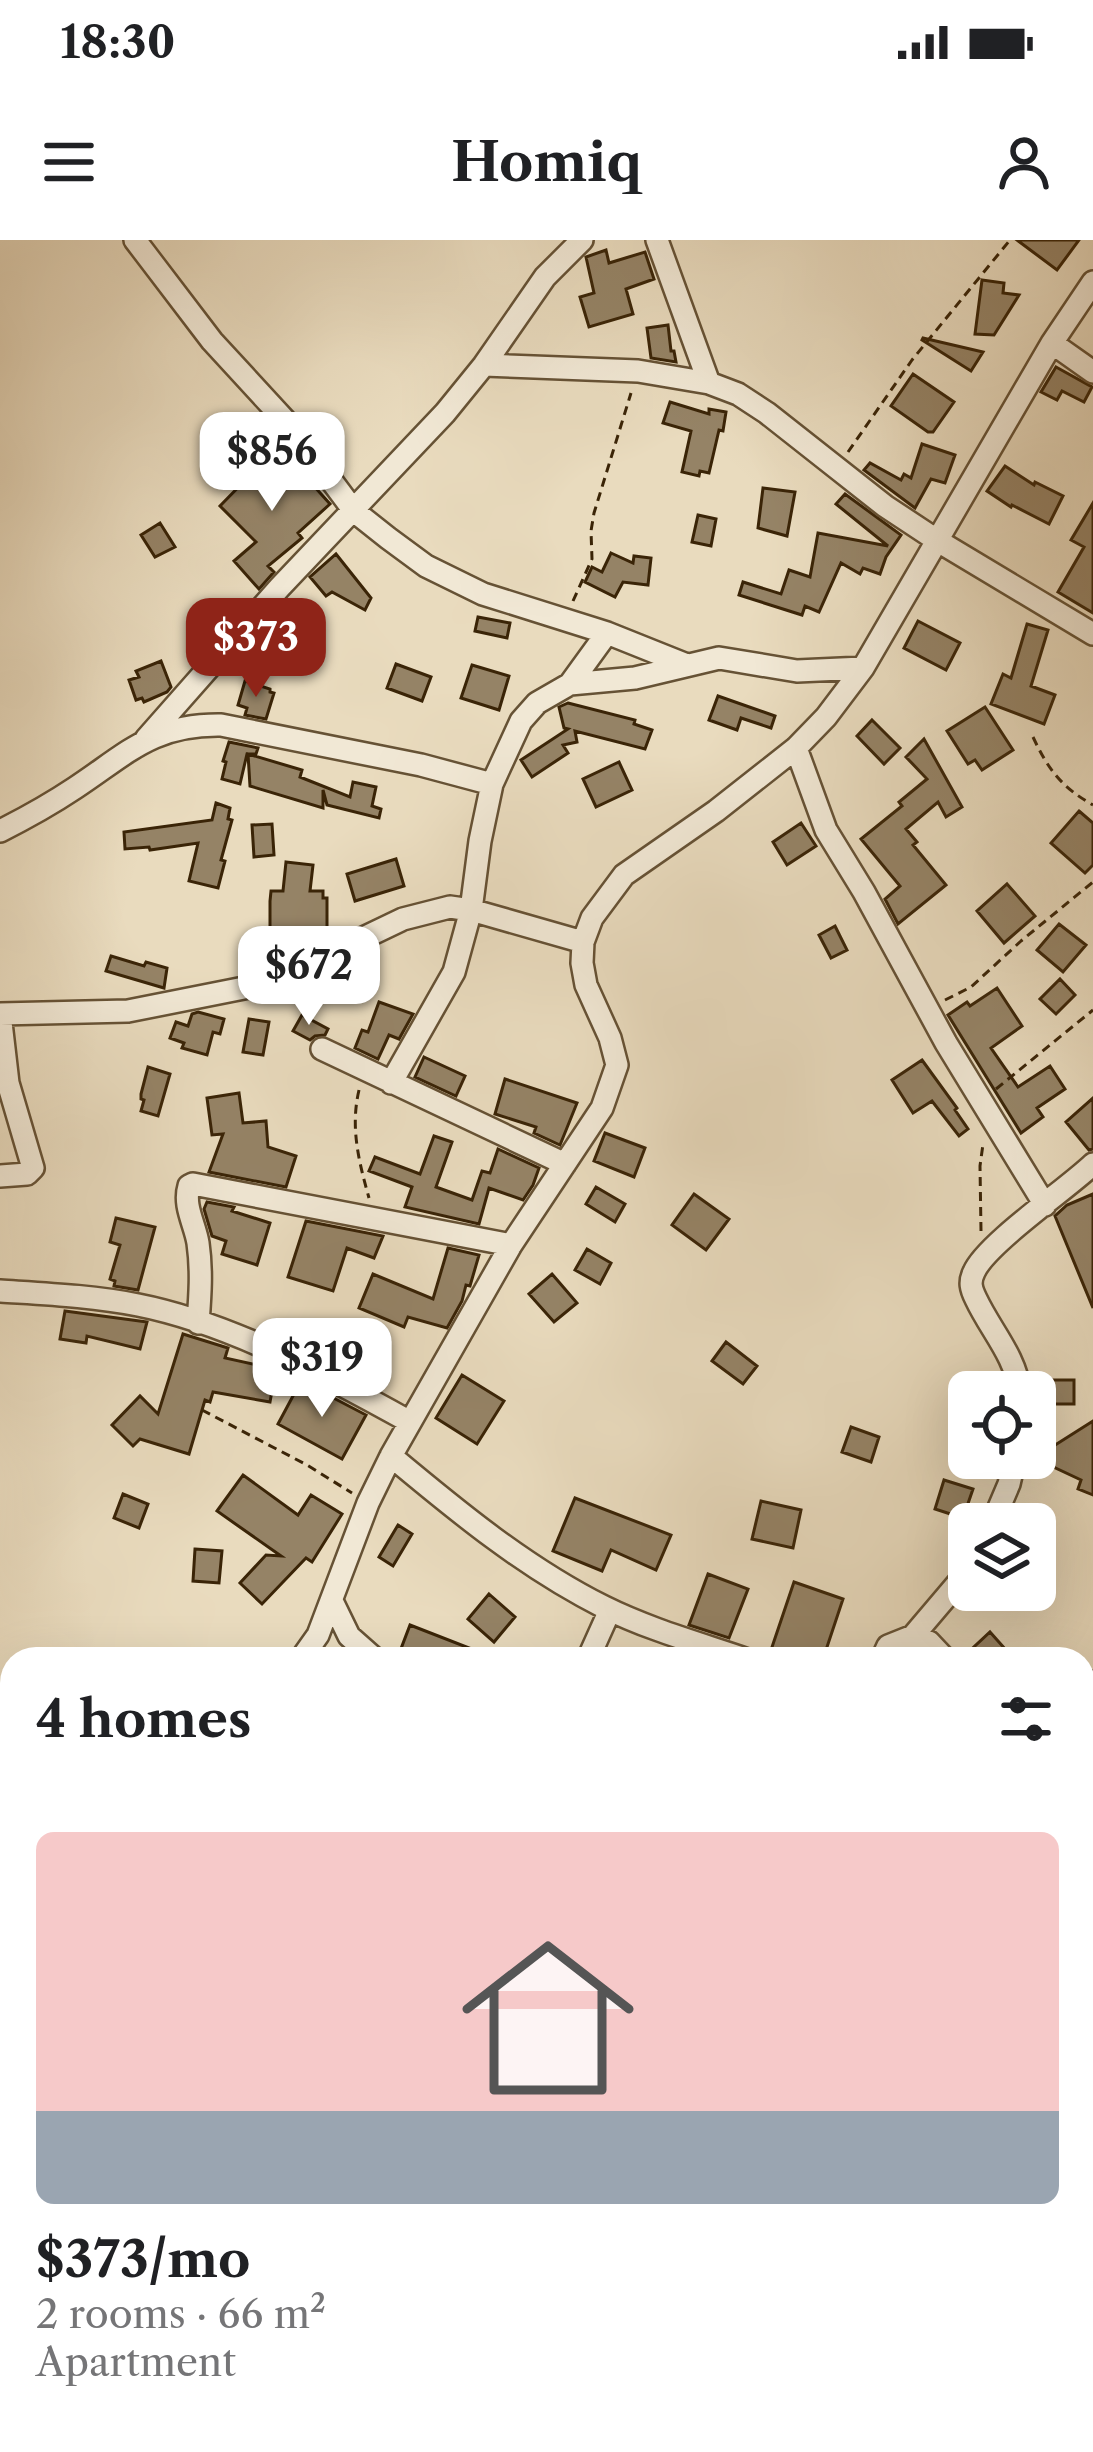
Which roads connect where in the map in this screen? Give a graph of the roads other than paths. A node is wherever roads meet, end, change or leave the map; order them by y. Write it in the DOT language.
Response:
graph roads {
  1 [pos="135,240"];
  2 [pos="582,240"];
  3 [pos="657,240"];
  4 [pos="1093,282"];
  5 [pos="1052,343"];
  6 [pos="484,365"];
  7 [pos="1093,373"];
  8 [pos="709,383"];
  9 [pos="354,511"];
  10 [pos="938,541"];
  11 [pos="607,633"];
  12 [pos="1093,634"];
  13 [pos="689,665"];
  14 [pos="863,668"];
  15 [pos="570,684"];
  16 [pos="146,739"];
  17 [pos="796,748"];
  18 [pos="492,784"];
  19 [pos="0,831"];
  20 [pos="471,910"];
  21 [pos="583,942"];
  22 [pos="0,1014"];
  23 [pos="322,1049"];
  24 [pos="391,1083"];
  25 [pos="565,1164"];
  26 [pos="1093,1164"];
  27 [pos="0,1176"];
  28 [pos="1045,1205"];
  29 [pos="511,1244"];
  30 [pos="0,1292"];
  31 [pos="198,1323"];
  32 [pos="1016,1371"];
  33 [pos="410,1422"];
  34 [pos="392,1456"];
  35 [pos="948,1595"];
  36 [pos="332,1601"];
  37 [pos="610,1610"];
  38 [pos="913,1636"];
  39 [pos="310,1647"];
  40 [pos="361,1647"];
  41 [pos="593,1647"];
  42 [pos="712,1647"];
  43 [pos="888,1647"];
  44 [pos="934,1647"];
  1 -- 9 [label="street"];
  2 -- 6 [label="street"];
  3 -- 8 [label="street"];
  4 -- 5 [label="street"];
  5 -- 7 [label="street"];
  5 -- 10 [label="street"];
  6 -- 8 [label="street"];
  6 -- 9 [label="street"];
  8 -- 10 [label="street"];
  9 -- 11 [label="street"];
  9 -- 16 [label="street"];
  10 -- 12 [label="street"];
  10 -- 14 [label="street"];
  11 -- 13 [label="street"];
  11 -- 15 [label="street"];
  13 -- 14 [label="street"];
  13 -- 15 [label="street"];
  14 -- 17 [label="street"];
  15 -- 18 [label="street"];
  16 -- 18 [label="street"];
  16 -- 19 [label="street"];
  17 -- 21 [label="street"];
  17 -- 28 [label="street"];
  18 -- 20 [label="street"];
  20 -- 21 [label="street"];
  20 -- 22 [label="street"];
  20 -- 24 [label="street"];
  21 -- 25 [label="street"];
  22 -- 27 [label="street"];
  23 -- 24 [label="street"];
  24 -- 25 [label="street"];
  25 -- 29 [label="street"];
  26 -- 28 [label="street"];
  28 -- 32 [label="street"];
  29 -- 31 [label="street"];
  29 -- 33 [label="street"];
  30 -- 31 [label="street"];
  31 -- 33 [label="street"];
  33 -- 34 [label="street"];
  34 -- 36 [label="street"];
  34 -- 37 [label="street"];
  35 -- 38 [label="street"];
  36 -- 39 [label="street"];
  36 -- 40 [label="street"];
  37 -- 41 [label="street"];
  37 -- 42 [label="street"];
  38 -- 43 [label="street"];
  38 -- 44 [label="street"];
}
